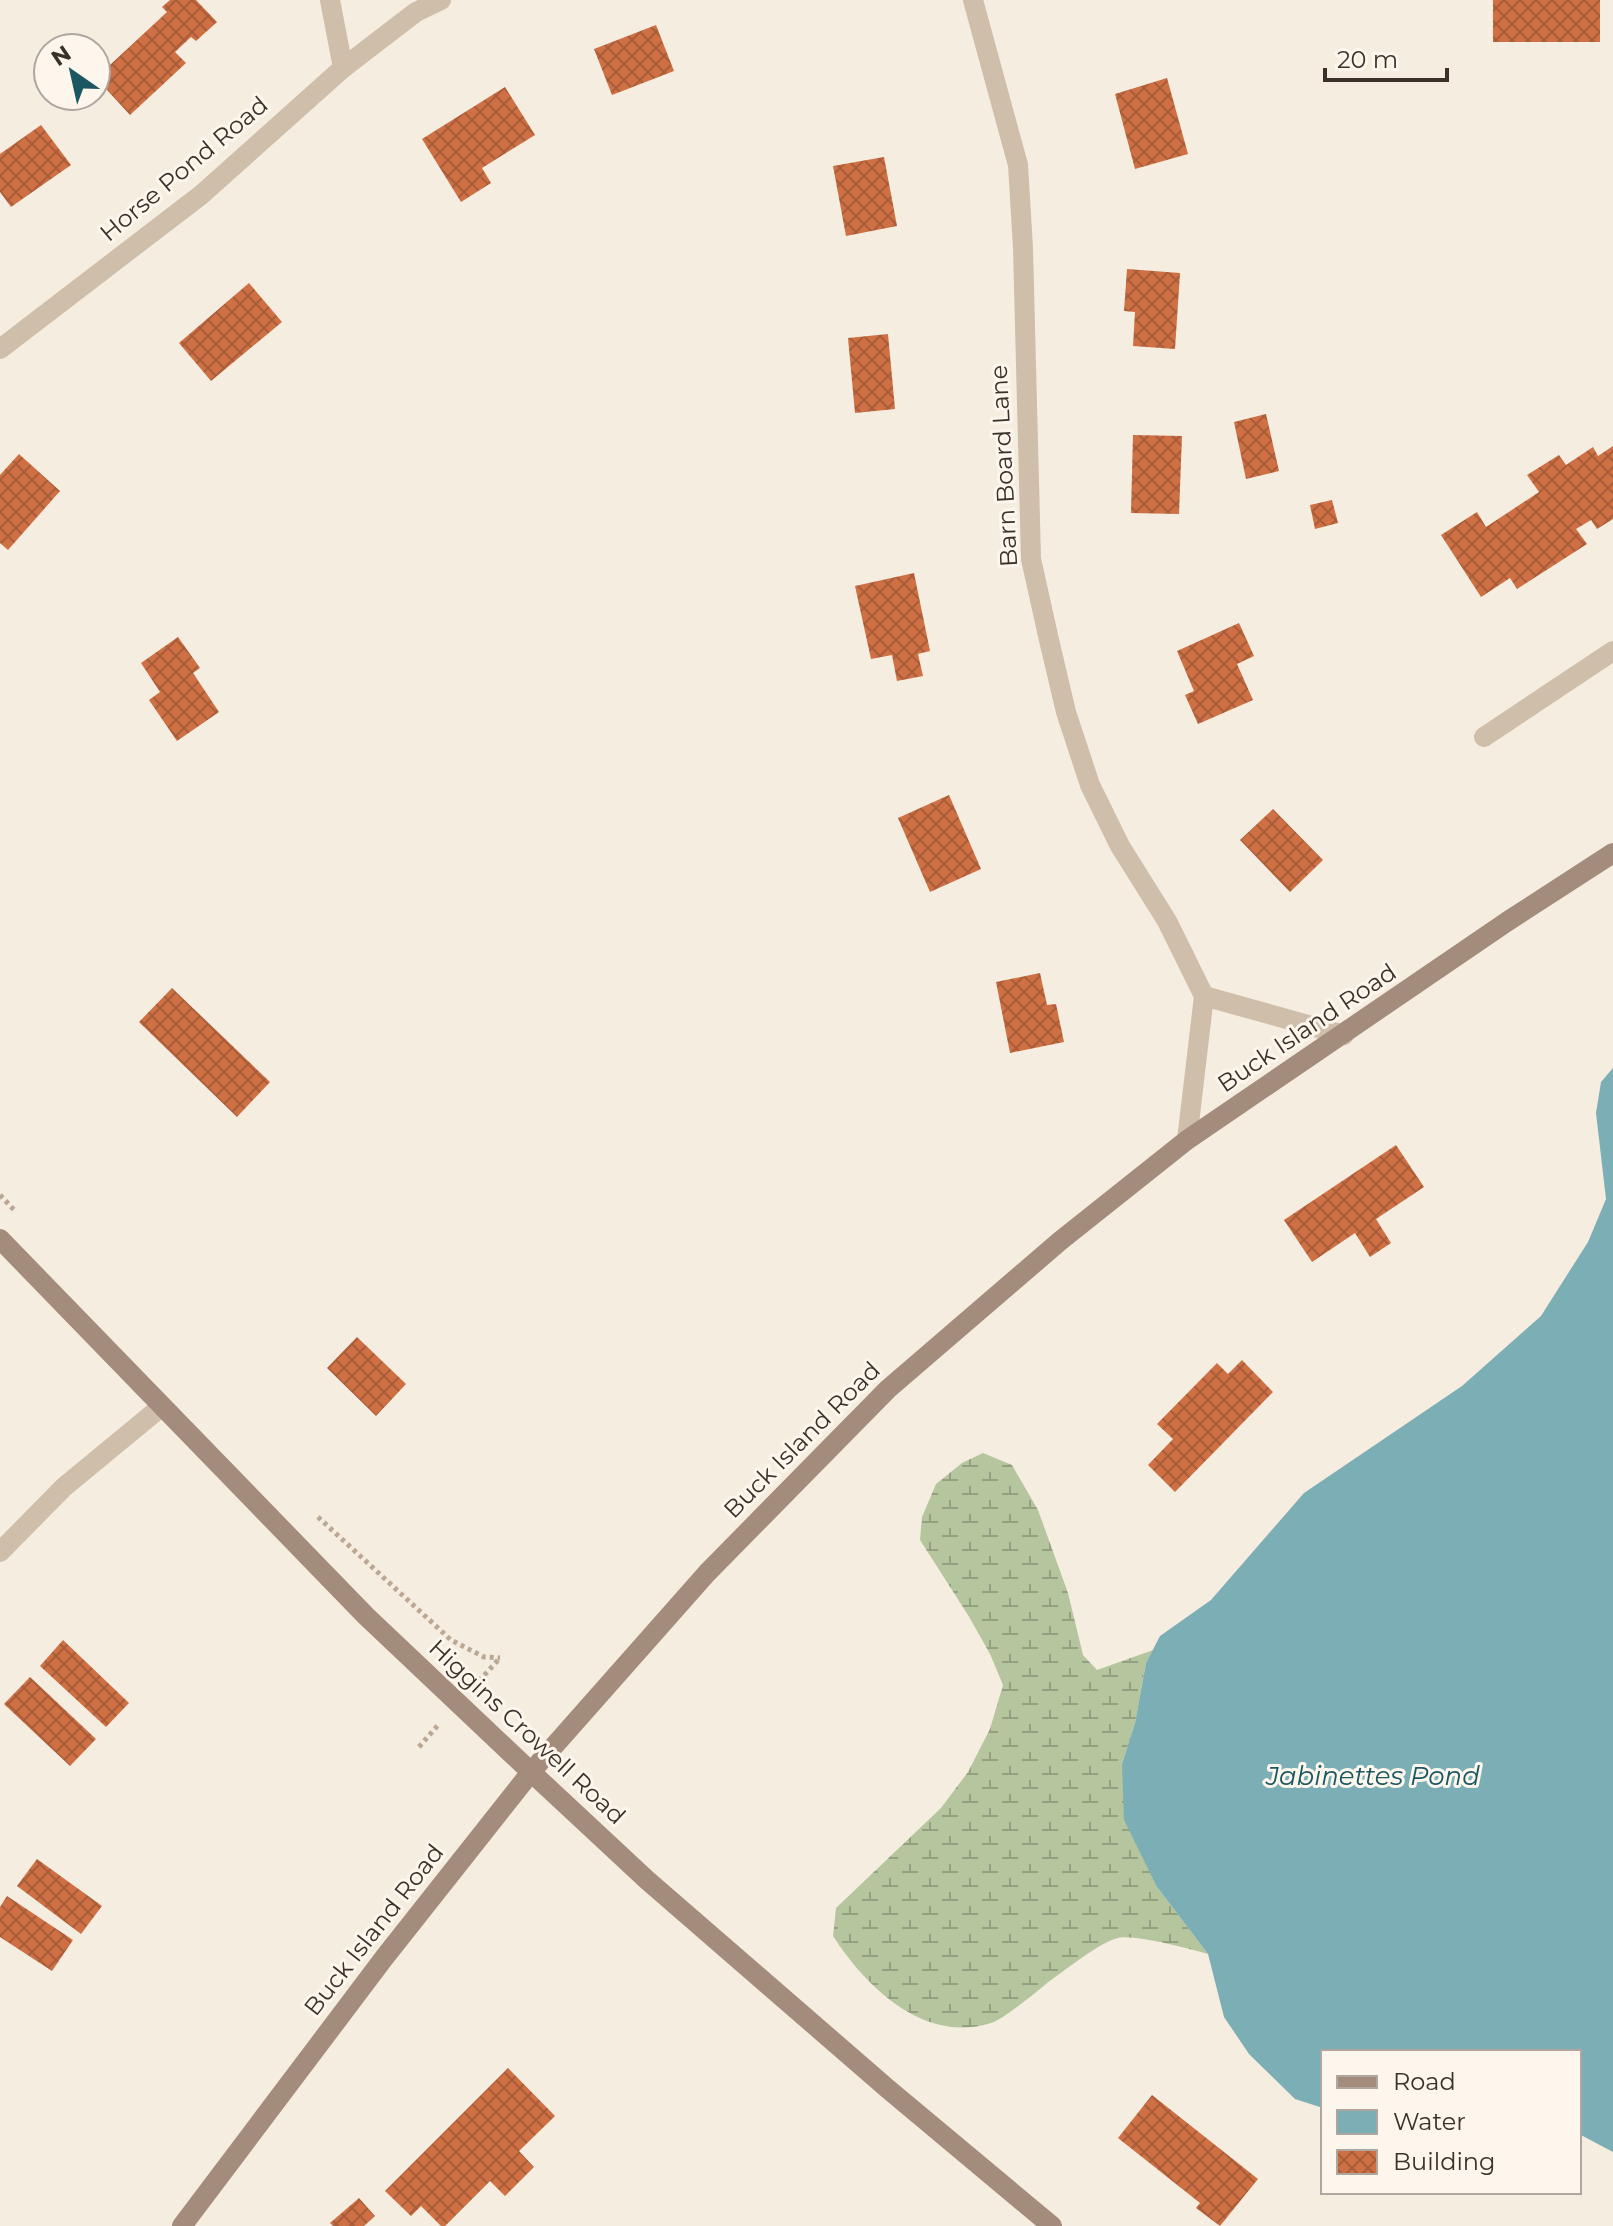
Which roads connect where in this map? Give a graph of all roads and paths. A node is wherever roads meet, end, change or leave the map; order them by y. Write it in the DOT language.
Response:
graph roads {
  1 [pos="330,0"];
  2 [pos="441,0"];
  3 [pos="973,0"];
  4 [pos="343,68"];
  5 [pos="0,349"];
  6 [pos="1613,651"];
  7 [pos="1484,737"];
  8 [pos="1613,853"];
  9 [pos="1204,996"];
  10 [pos="1344,1035"];
  11 [pos="1187,1140"];
  12 [pos="0,1239"];
  13 [pos="161,1407"];
  14 [pos="311,1511"];
  15 [pos="0,1552"];
  16 [pos="500,1658"];
  17 [pos="531,1772"];
  18 [pos="182,2226"];
  19 [pos="1052,2226"];
  1 -- 4 [label="street"];
  2 -- 4 [label="street, Horse Pond Road"];
  3 -- 9 [label="street, Barn Board Lane"];
  4 -- 5 [label="street, Horse Pond Road"];
  6 -- 7 [label="street"];
  8 -- 10 [label="main road, Buck Island Road"];
  9 -- 10 [label="street"];
  9 -- 11 [label="street"];
  10 -- 11 [label="main road, Buck Island Road"];
  11 -- 17 [label="main road, Buck Island Road"];
  12 -- 13 [label="main road, Higgins Crowell Road"];
  13 -- 15 [label="street"];
  13 -- 17 [label="main road, Higgins Crowell Road"];
  14 -- 16 [label="path"];
  17 -- 18 [label="main road, Buck Island Road"];
  17 -- 19 [label="main road, Higgins Crowell Road"];
}
